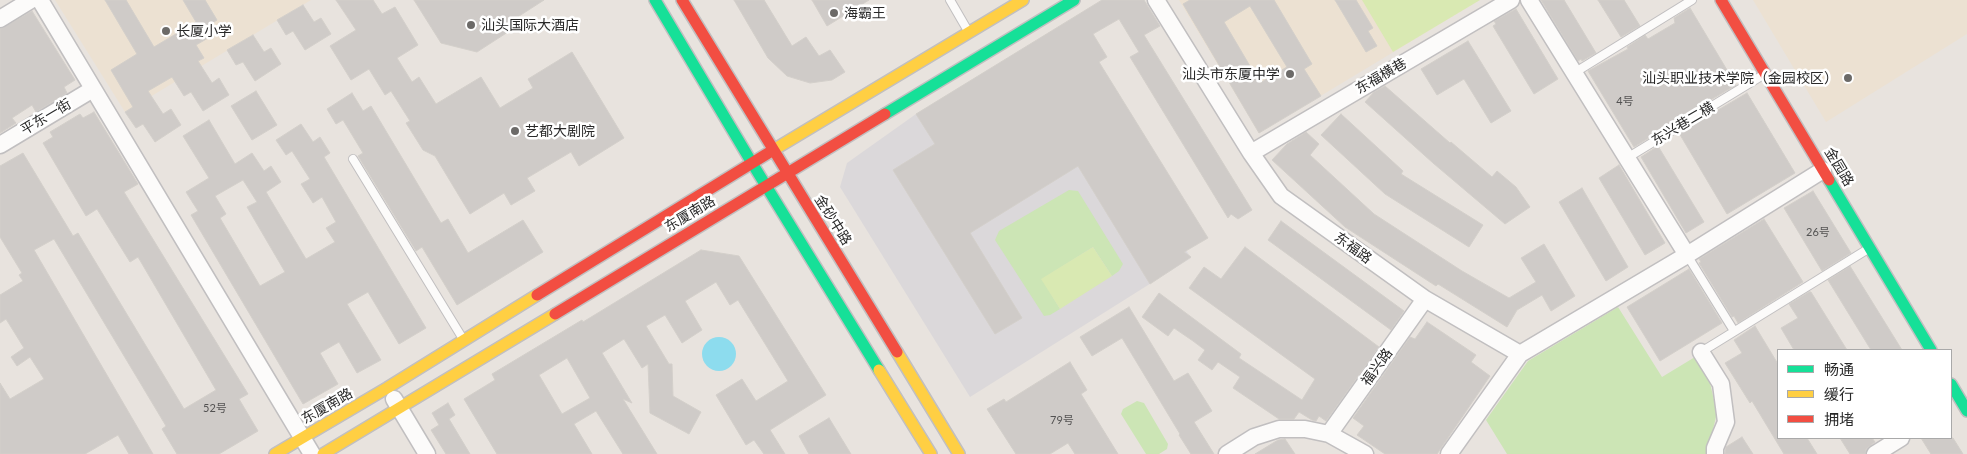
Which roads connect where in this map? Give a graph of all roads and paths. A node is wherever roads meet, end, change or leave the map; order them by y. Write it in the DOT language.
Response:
graph roads {
  1 [pos="31,0"];
  2 [pos="40,0"];
  3 [pos="655,0"];
  4 [pos="682,0"];
  5 [pos="950,0"];
  6 [pos="1023,0"];
  7 [pos="1074,0"];
  8 [pos="1156,0"];
  9 [pos="1511,0"];
  10 [pos="1529,0"];
  11 [pos="1692,0"];
  12 [pos="1721,0"];
  13 [pos="0,18"];
  14 [pos="969,33"];
  15 [pos="1574,73"];
  16 [pos="1765,74"];
  17 [pos="93,89"];
  18 [pos="0,145"];
  19 [pos="773,151"];
  20 [pos="1251,153"];
  21 [pos="1627,158"];
  22 [pos="353,159"];
  23 [pos="752,163"];
  24 [pos="1823,170"];
  25 [pos="787,173"];
  26 [pos="766,186"];
  27 [pos="1870,248"];
  28 [pos="1687,255"];
  29 [pos="1425,300"];
  30 [pos="1734,331"];
  31 [pos="464,340"];
  32 [pos="1930,349"];
  33 [pos="1701,352"];
  34 [pos="1520,354"];
  35 [pos="1952,387"];
  36 [pos="387,388"];
  37 [pos="1960,407"];
  38 [pos="399,408"];
  39 [pos="1329,434"];
  40 [pos="302,438"];
  41 [pos="1899,439"];
  42 [pos="275,454"];
  43 [pos="312,454"];
  44 [pos="323,454"];
  45 [pos="427,454"];
  46 [pos="931,454"];
  47 [pos="959,454"];
  48 [pos="1229,454"];
  49 [pos="1365,454"];
  50 [pos="1449,454"];
  51 [pos="1715,454"];
  52 [pos="1875,454"];
  1 -- 13 [label="street"];
  2 -- 17 [label="street"];
  3 -- 23 [label="street"];
  4 -- 19 [label="street, 金砂中路"];
  5 -- 14 [label="lane"];
  6 -- 14 [label="street, 东厦南路"];
  7 -- 25 [label="street, 东厦南路"];
  8 -- 20 [label="street, 东福路"];
  9 -- 20 [label="street, 东福横巷"];
  10 -- 15 [label="street"];
  11 -- 15 [label="lane"];
  12 -- 16 [label="street, 金园路"];
  14 -- 19 [label="street, 东厦南路"];
  15 -- 21 [label="street"];
  16 -- 21 [label="lane, 东兴巷二横"];
  16 -- 24 [label="street, 金园路"];
  17 -- 18 [label="street, 平东一街"];
  17 -- 40 [label="street"];
  19 -- 23 [label="street, 东厦南路"];
  19 -- 25 [label="street, 金砂中路"];
  20 -- 29 [label="street, 东福路"];
  21 -- 28 [label="street"];
  22 -- 31 [label="lane"];
  23 -- 26 [label="street"];
  23 -- 31 [label="street, 东厦南路"];
  24 -- 27 [label="street, 金园路"];
  24 -- 28 [label="street"];
  25 -- 26 [label="street, 东厦南路"];
  25 -- 47 [label="street, 金砂中路"];
  26 -- 38 [label="street, 东厦南路"];
  26 -- 46 [label="street"];
  27 -- 30 [label="lane"];
  27 -- 32 [label="street, 金园路"];
  28 -- 30 [label="lane"];
  28 -- 34 [label="street"];
  29 -- 34 [label="street, 东福路"];
  29 -- 39 [label="street, 福兴路"];
  30 -- 33 [label="lane"];
  31 -- 36 [label="street, 东厦南路"];
  33 -- 51 [label="street"];
  34 -- 50 [label="street"];
  35 -- 37 [label="street"];
  36 -- 38 [label="street"];
  36 -- 40 [label="street, 东厦南路"];
  38 -- 44 [label="street, 东厦南路"];
  38 -- 45 [label="street"];
  39 -- 48 [label="street"];
  39 -- 49 [label="street"];
  40 -- 42 [label="street, 东厦南路"];
  40 -- 43 [label="street"];
  41 -- 52 [label="street"];
}
